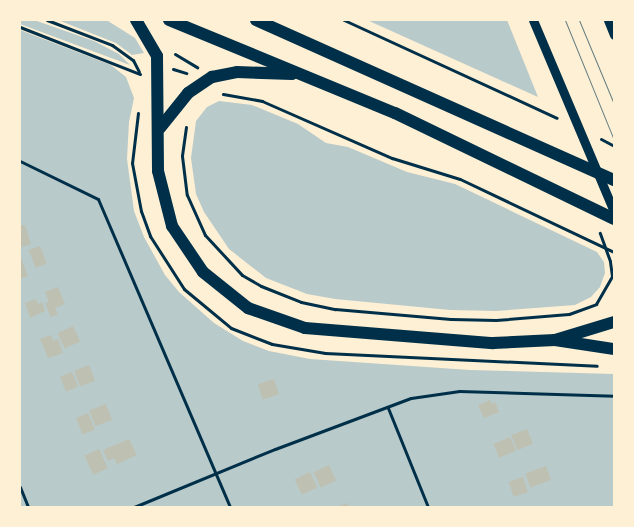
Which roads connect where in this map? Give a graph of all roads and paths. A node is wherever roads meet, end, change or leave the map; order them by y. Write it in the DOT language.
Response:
graph roads {
  1 [pos="47,20"];
  2 [pos="136,20"];
  3 [pos="170,20"];
  4 [pos="256,20"];
  5 [pos="344,20"];
  6 [pos="533,20"];
  7 [pos="608,20"];
  8 [pos="20,27"];
  9 [pos="614,35"];
  10 [pos="168,55"];
  11 [pos="170,69"];
  12 [pos="199,69"];
  13 [pos="300,74"];
  14 [pos="189,75"];
  15 [pos="219,94"];
  16 [pos="521,101"];
  17 [pos="140,104"];
  18 [pos="189,118"];
  19 [pos="160,128"];
  20 [pos="20,161"];
  21 [pos="614,180"];
  22 [pos="614,212"];
  23 [pos="614,219"];
  24 [pos="614,252"];
  25 [pos="614,275"];
  26 [pos="614,322"];
  27 [pos="555,340"];
  28 [pos="614,349"];
  29 [pos="601,366"];
  30 [pos="614,396"];
  31 [pos="388,408"];
  32 [pos="216,473"];
  33 [pos="20,487"];
  34 [pos="28,507"];
  35 [pos="134,507"];
  36 [pos="230,507"];
  37 [pos="428,507"];
  1 -- 8 [label="path"];
  2 -- 19 [label="main road"];
  3 -- 13 [label="main road"];
  4 -- 21 [label="main road"];
  5 -- 16 [label="path"];
  6 -- 22 [label="street"];
  7 -- 9 [label="street"];
  10 -- 12 [label="path"];
  11 -- 14 [label="path"];
  13 -- 19 [label="main road"];
  13 -- 23 [label="main road"];
  15 -- 24 [label="path"];
  17 -- 29 [label="path"];
  18 -- 25 [label="path"];
  19 -- 27 [label="main road"];
  20 -- 32 [label="path"];
  26 -- 27 [label="main road"];
  27 -- 28 [label="main road"];
  30 -- 31 [label="path"];
  31 -- 32 [label="path"];
  31 -- 37 [label="path"];
  32 -- 35 [label="path"];
  32 -- 36 [label="path"];
  33 -- 34 [label="path"];
}
